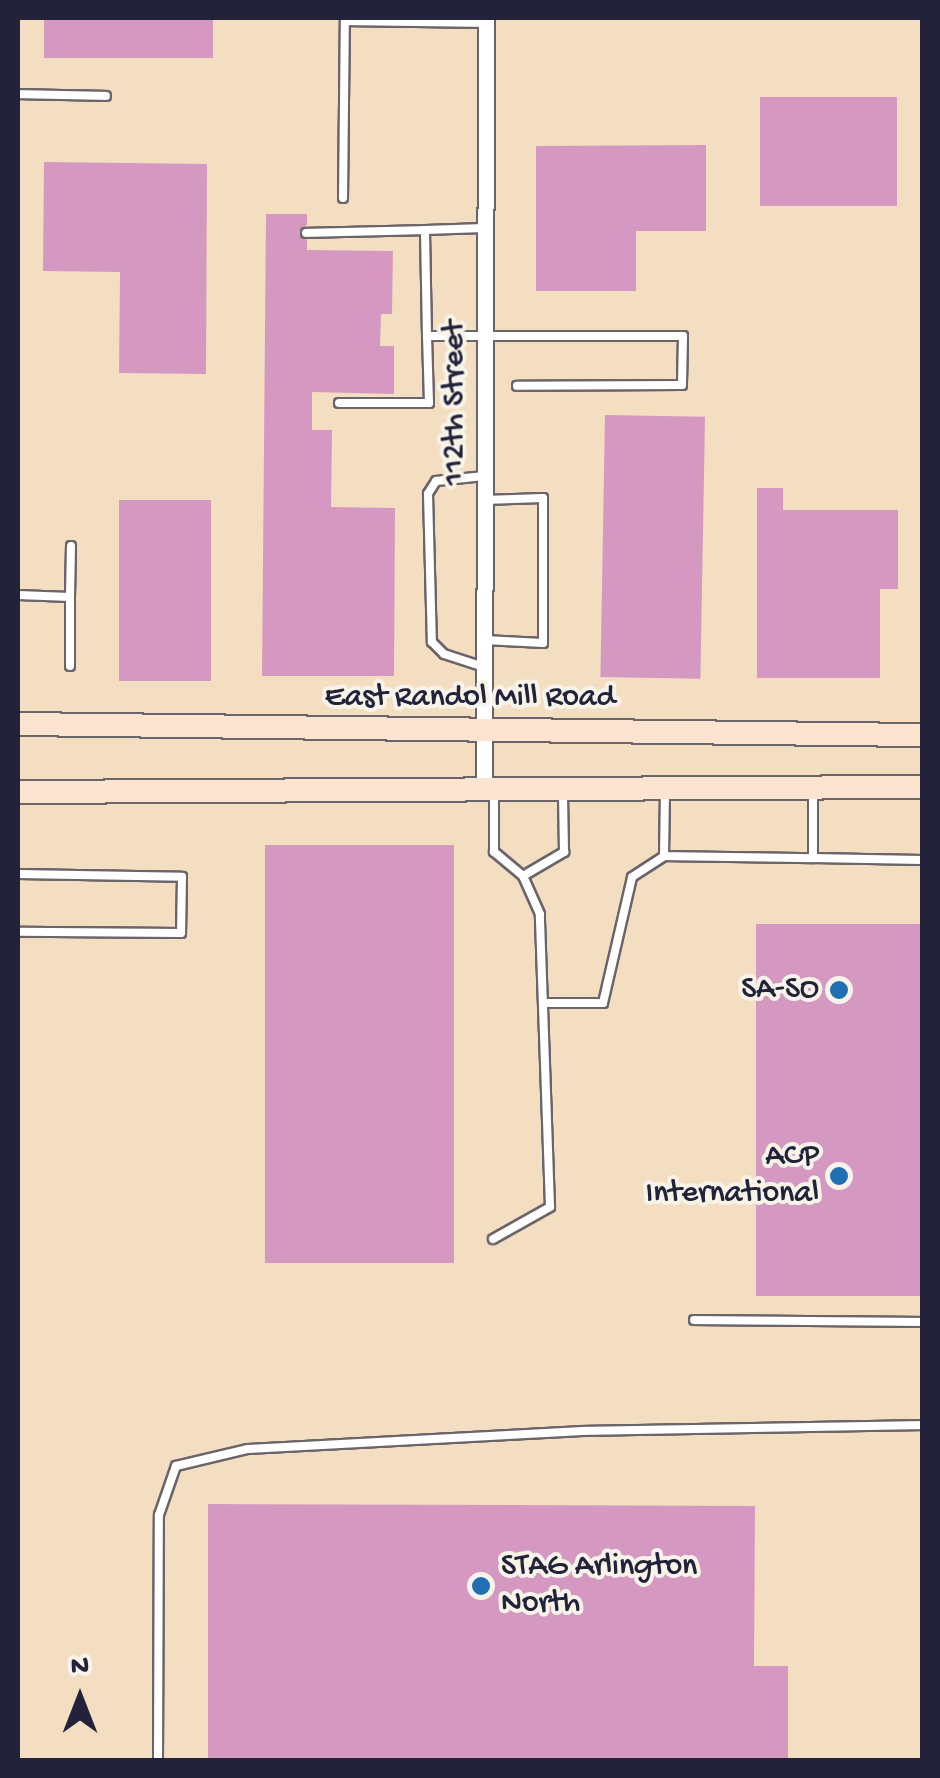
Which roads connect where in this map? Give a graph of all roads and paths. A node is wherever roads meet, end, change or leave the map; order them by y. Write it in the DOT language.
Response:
graph roads {
  1 [pos="486,20"];
  2 [pos="18,94"];
  3 [pos="106,96"];
  4 [pos="343,198"];
  5 [pos="484,228"];
  6 [pos="425,230"];
  7 [pos="306,234"];
  8 [pos="427,336"];
  9 [pos="483,337"];
  10 [pos="518,386"];
  11 [pos="339,403"];
  12 [pos="484,476"];
  13 [pos="484,500"];
  14 [pos="70,546"];
  15 [pos="18,595"];
  16 [pos="70,597"];
  17 [pos="484,640"];
  18 [pos="70,666"];
  19 [pos="484,667"];
  20 [pos="18,724"];
  21 [pos="484,731"];
  22 [pos="922,734"];
  23 [pos="813,786"];
  24 [pos="922,788"];
  25 [pos="489,789"];
  26 [pos="563,789"];
  27 [pos="665,789"];
  28 [pos="18,792"];
  29 [pos="664,856"];
  30 [pos="813,858"];
  31 [pos="922,860"];
  32 [pos="18,874"];
  33 [pos="523,876"];
  34 [pos="18,932"];
  35 [pos="546,1003"];
  36 [pos="494,1239"];
  37 [pos="694,1320"];
  38 [pos="922,1322"];
  39 [pos="922,1426"];
  40 [pos="158,1760"];
  1 -- 4 [label="lane"];
  1 -- 5 [label="street, 112th Street"];
  2 -- 3 [label="lane"];
  5 -- 6 [label="lane"];
  5 -- 9 [label="street, 112th Street"];
  6 -- 7 [label="lane"];
  6 -- 8 [label="lane"];
  8 -- 9 [label="lane"];
  8 -- 11 [label="lane"];
  9 -- 10 [label="lane"];
  9 -- 12 [label="street, 112th Street"];
  12 -- 13 [label="street, 112th Street"];
  12 -- 19 [label="lane"];
  13 -- 17 [label="street, 112th Street"];
  13 -- 17 [label="lane"];
  14 -- 16 [label="lane"];
  15 -- 16 [label="lane"];
  16 -- 18 [label="lane"];
  17 -- 19 [label="street, 112th Street"];
  19 -- 21 [label="street, 112th Street"];
  20 -- 21 [label="main road, East Randol Mill Road"];
  21 -- 22 [label="main road, East Randol Mill Road"];
  21 -- 25 [label="street, 112th Street"];
  23 -- 24 [label="main road"];
  23 -- 27 [label="main road"];
  23 -- 30 [label="lane"];
  25 -- 26 [label="main road"];
  25 -- 28 [label="main road"];
  25 -- 33 [label="lane"];
  26 -- 27 [label="main road"];
  26 -- 33 [label="lane"];
  27 -- 29 [label="lane"];
  29 -- 30 [label="lane"];
  29 -- 35 [label="lane"];
  30 -- 31 [label="lane"];
  32 -- 34 [label="lane"];
  33 -- 35 [label="lane"];
  35 -- 36 [label="lane"];
  37 -- 38 [label="lane"];
  39 -- 40 [label="lane"];
}
